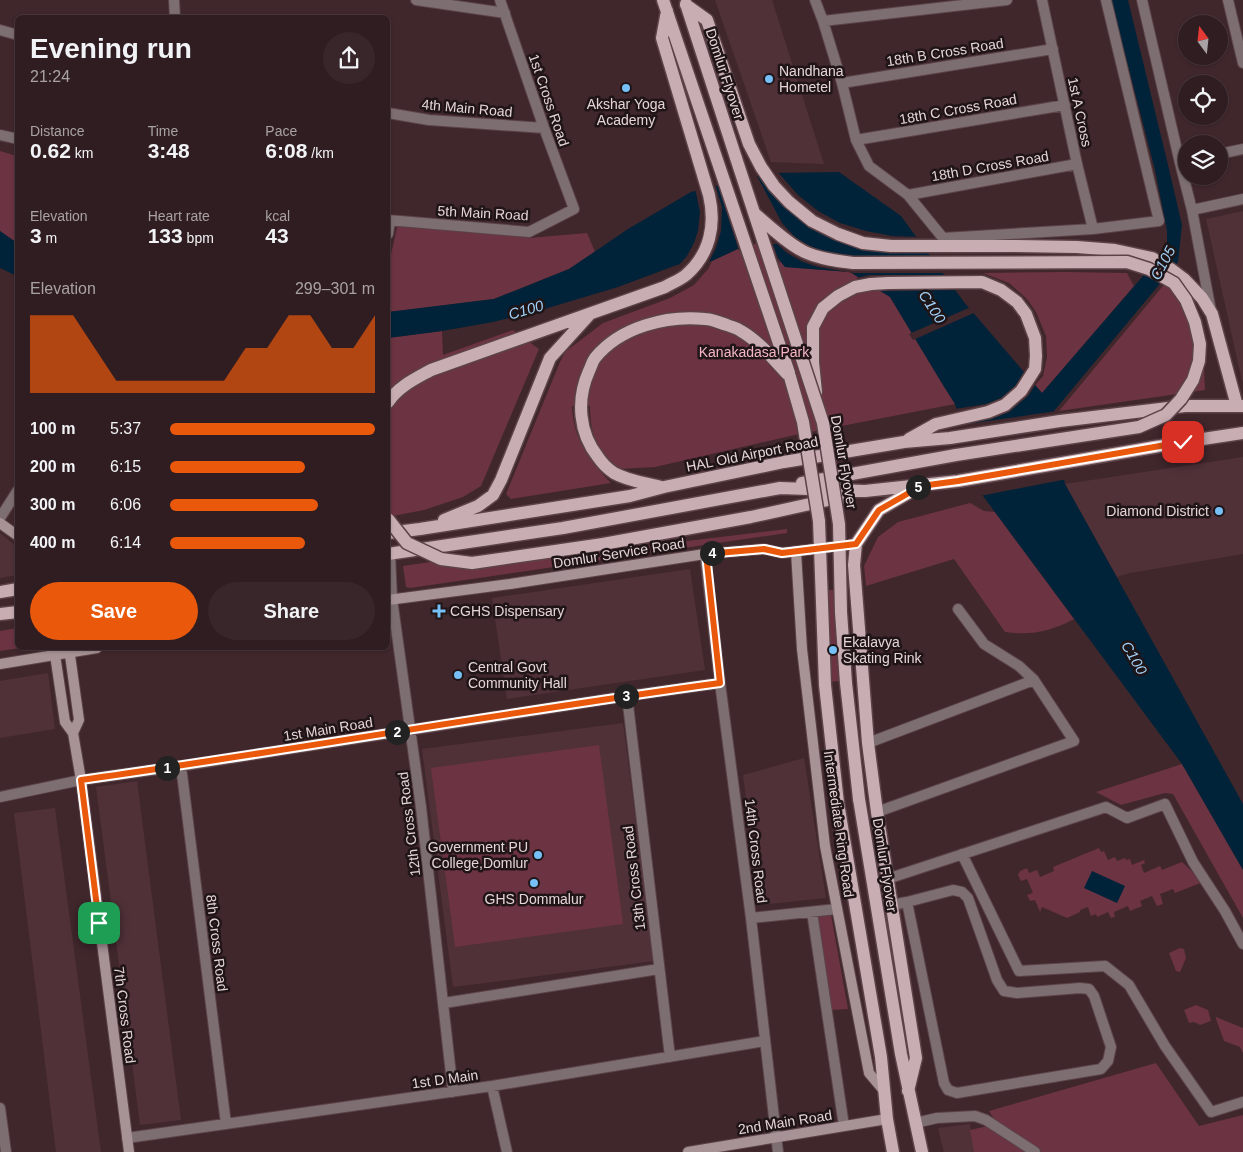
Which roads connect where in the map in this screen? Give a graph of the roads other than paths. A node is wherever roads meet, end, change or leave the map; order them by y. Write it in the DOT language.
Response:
graph roads {
  1 [pos="174,0"];
  2 [pos="416,0"];
  3 [pos="500,0"];
  4 [pos="815,0"];
  5 [pos="1008,0"];
  6 [pos="1042,0"];
  7 [pos="1106,0"];
  8 [pos="1142,0"];
  9 [pos="1228,0"];
  10 [pos="686,3"];
  11 [pos="665,5"];
  12 [pos="504,13"];
  13 [pos="176,15"];
  14 [pos="823,22"];
  15 [pos="0,30"];
  16 [pos="15,34"];
  17 [pos="1053,49"];
  18 [pos="1243,64"];
  19 [pos="842,83"];
  20 [pos="1065,105"];
  21 [pos="390,113"];
  22 [pos="544,128"];
  23 [pos="0,135"];
  24 [pos="15,138"];
  25 [pos="856,140"];
  26 [pos="1178,142"];
  27 [pos="1243,148"];
  28 [pos="1228,152"];
  29 [pos="1077,164"];
  30 [pos="1187,185"];
  31 [pos="908,195"];
  32 [pos="1243,199"];
  33 [pos="574,209"];
  34 [pos="1192,210"];
  35 [pos="754,212"];
  36 [pos="390,220"];
  37 [pos="1093,229"];
  38 [pos="592,312"];
  39 [pos="1212,314"];
  40 [pos="790,377"];
  41 [pos="390,399"];
  42 [pos="816,402"];
  43 [pos="1240,406"];
  44 [pos="1243,432"];
  45 [pos="904,442"];
  46 [pos="921,486"];
  47 [pos="664,487"];
  48 [pos="780,488"];
  49 [pos="865,491"];
  50 [pos="15,495"];
  51 [pos="0,518"];
  52 [pos="390,522"];
  53 [pos="0,523"];
  54 [pos="420,529"];
  55 [pos="390,533"];
  56 [pos="15,534"];
  57 [pos="856,544"];
  58 [pos="796,552"];
  59 [pos="390,554"];
  60 [pos="706,554"];
  61 [pos="15,589"];
  62 [pos="0,592"];
  63 [pos="390,599"];
  64 [pos="958,609"];
  65 [pos="15,612"];
  66 [pos="0,614"];
  67 [pos="69,650"];
  68 [pos="55,651"];
  69 [pos="0,664"];
  70 [pos="1034,680"];
  71 [pos="720,683"];
  72 [pos="626,696"];
  73 [pos="411,730"];
  74 [pos="74,733"];
  75 [pos="868,742"];
  76 [pos="181,766"];
  77 [pos="81,780"];
  78 [pos="0,797"];
  79 [pos="877,812"];
  80 [pos="962,854"];
  81 [pos="887,879"];
  82 [pos="908,902"];
  83 [pos="892,905"];
  84 [pos="837,909"];
  85 [pos="812,912"];
  86 [pos="751,918"];
  87 [pos="1243,944"];
  88 [pos="659,969"];
  89 [pos="444,1003"];
  90 [pos="765,1041"];
  91 [pos="670,1057"];
  92 [pos="492,1086"];
  93 [pos="908,1091"];
  94 [pos="454,1092"];
  95 [pos="885,1092"];
  96 [pos="1243,1102"];
  97 [pos="0,1108"];
  98 [pos="887,1119"];
  99 [pos="915,1123"];
  100 [pos="226,1124"];
  101 [pos="844,1126"];
  102 [pos="776,1137"];
  103 [pos="127,1138"];
  104 [pos="6,1152"];
  105 [pos="129,1152"];
  106 [pos="506,1152"];
  107 [pos="688,1152"];
  108 [pos="778,1152"];
  109 [pos="893,1152"];
  110 [pos="922,1152"];
  111 [pos="1035,1152"];
  1 -- 13 [label="street"];
  2 -- 12 [label="street"];
  3 -- 12 [label="street, 1st Cross Road"];
  4 -- 14 [label="street"];
  5 -- 14 [label="street"];
  6 -- 17 [label="street, 1st A Cross"];
  7 -- 37 [label="street"];
  8 -- 26 [label="street"];
  9 -- 18 [label="street"];
  10 -- 35 [label="main road, Domlur Flyover, bridge"];
  10 -- 39 [label="main road"];
  11 -- 38 [label="main road"];
  11 -- 40 [label="main road"];
  12 -- 22 [label="street, 1st Cross Road"];
  14 -- 19 [label="street"];
  15 -- 16 [label="street"];
  17 -- 19 [label="street, 18th B Cross Road"];
  17 -- 20 [label="street, 1st A Cross"];
  19 -- 25 [label="street"];
  20 -- 25 [label="street, 18th C Cross Road"];
  20 -- 29 [label="street, 1st A Cross"];
  21 -- 22 [label="street, 4th Main Road"];
  22 -- 33 [label="street, 1st Cross Road"];
  23 -- 24 [label="street"];
  25 -- 31 [label="street"];
  27 -- 28 [label="street"];
  29 -- 31 [label="street, 18th D Cross Road"];
  29 -- 37 [label="street, 1st A Cross"];
  30 -- 34 [label="street"];
  31 -- 37 [label="street"];
  32 -- 34 [label="street"];
  33 -- 36 [label="street, 5th Main Road"];
  34 -- 39 [label="street"];
  35 -- 42 [label="main road, Domlur Flyover, bridge"];
  35 -- 48 [label="main road, bridge"];
  38 -- 41 [label="main road"];
  38 -- 54 [label="main road"];
  39 -- 43 [label="main road"];
  40 -- 47 [label="main road"];
  40 -- 95 [label="main road, bridge"];
  42 -- 45 [label="main road, bridge"];
  42 -- 93 [label="main road, Domlur Flyover, bridge"];
  43 -- 45 [label="main road, HAL Old Airport Road"];
  44 -- 46 [label="main road"];
  45 -- 47 [label="main road, HAL Old Airport Road"];
  46 -- 49 [label="main road"];
  46 -- 57 [label="main road"];
  47 -- 54 [label="main road, HAL Old Airport Road"];
  48 -- 49 [label="main road"];
  48 -- 59 [label="main road"];
  49 -- 52 [label="main road, bridge"];
  50 -- 51 [label="street"];
  53 -- 56 [label="street"];
  54 -- 55 [label="main road, HAL Old Airport Road"];
  57 -- 58 [label="street, Domlur Service Road"];
  57 -- 75 [label="main road"];
  58 -- 60 [label="street, Domlur Service Road"];
  58 -- 84 [label="street, Intermediate Ring Road"];
  60 -- 63 [label="street, Domlur Service Road"];
  60 -- 71 [label="street, 14th Cross Road"];
  61 -- 62 [label="main road"];
  63 -- 73 [label="street, 12th Cross Road"];
  64 -- 70 [label="street"];
  65 -- 66 [label="main road"];
  67 -- 68 [label="street"];
  67 -- 74 [label="street, 7th Cross Road"];
  68 -- 69 [label="street"];
  68 -- 74 [label="street, 7th Cross Road"];
  70 -- 75 [label="street"];
  70 -- 79 [label="street"];
  71 -- 72 [label="street, 1st Main Road"];
  71 -- 86 [label="street, 14th Cross Road"];
  72 -- 73 [label="street, 1st Main Road"];
  72 -- 88 [label="street, 13th Cross Road"];
  73 -- 76 [label="street, 1st Main Road"];
  73 -- 89 [label="street, 12th Cross Road"];
  74 -- 77 [label="street, 7th Cross Road"];
  75 -- 79 [label="main road"];
  76 -- 77 [label="street, 1st Main Road"];
  76 -- 100 [label="street, 8th Cross Road"];
  77 -- 78 [label="street, 1st Main Road"];
  77 -- 103 [label="street, 7th Cross Road"];
  79 -- 81 [label="main road"];
  80 -- 81 [label="street"];
  80 -- 87 [label="street"];
  80 -- 96 [label="street"];
  81 -- 83 [label="main road"];
  82 -- 82 [label="street"];
  82 -- 83 [label="street"];
  83 -- 93 [label="main road"];
  84 -- 85 [label="street"];
  84 -- 95 [label="street, Intermediate Ring Road"];
  85 -- 86 [label="street"];
  85 -- 101 [label="street"];
  86 -- 90 [label="street, 14th Cross Road"];
  88 -- 89 [label="street"];
  88 -- 91 [label="street, 13th Cross Road"];
  89 -- 94 [label="street, 12th Cross Road"];
  90 -- 91 [label="street, 1st D Main"];
  90 -- 102 [label="street, 14th Cross Road"];
  91 -- 92 [label="street, 1st D Main"];
  92 -- 94 [label="street, 1st D Main"];
  92 -- 106 [label="street"];
  93 -- 99 [label="main road, Domlur Flyover"];
  94 -- 100 [label="street, 1st D Main"];
  95 -- 98 [label="main road"];
  97 -- 104 [label="street"];
  98 -- 101 [label="street, 2nd Main Road"];
  98 -- 109 [label="main road"];
  99 -- 110 [label="main road, Domlur Flyover"];
  99 -- 111 [label="street"];
  100 -- 103 [label="street, 1st D Main"];
  101 -- 102 [label="street, 2nd Main Road"];
  102 -- 107 [label="street, 2nd Main Road"];
  102 -- 108 [label="street, 14th Cross Road"];
  103 -- 105 [label="street, 7th Cross Road"];
}
